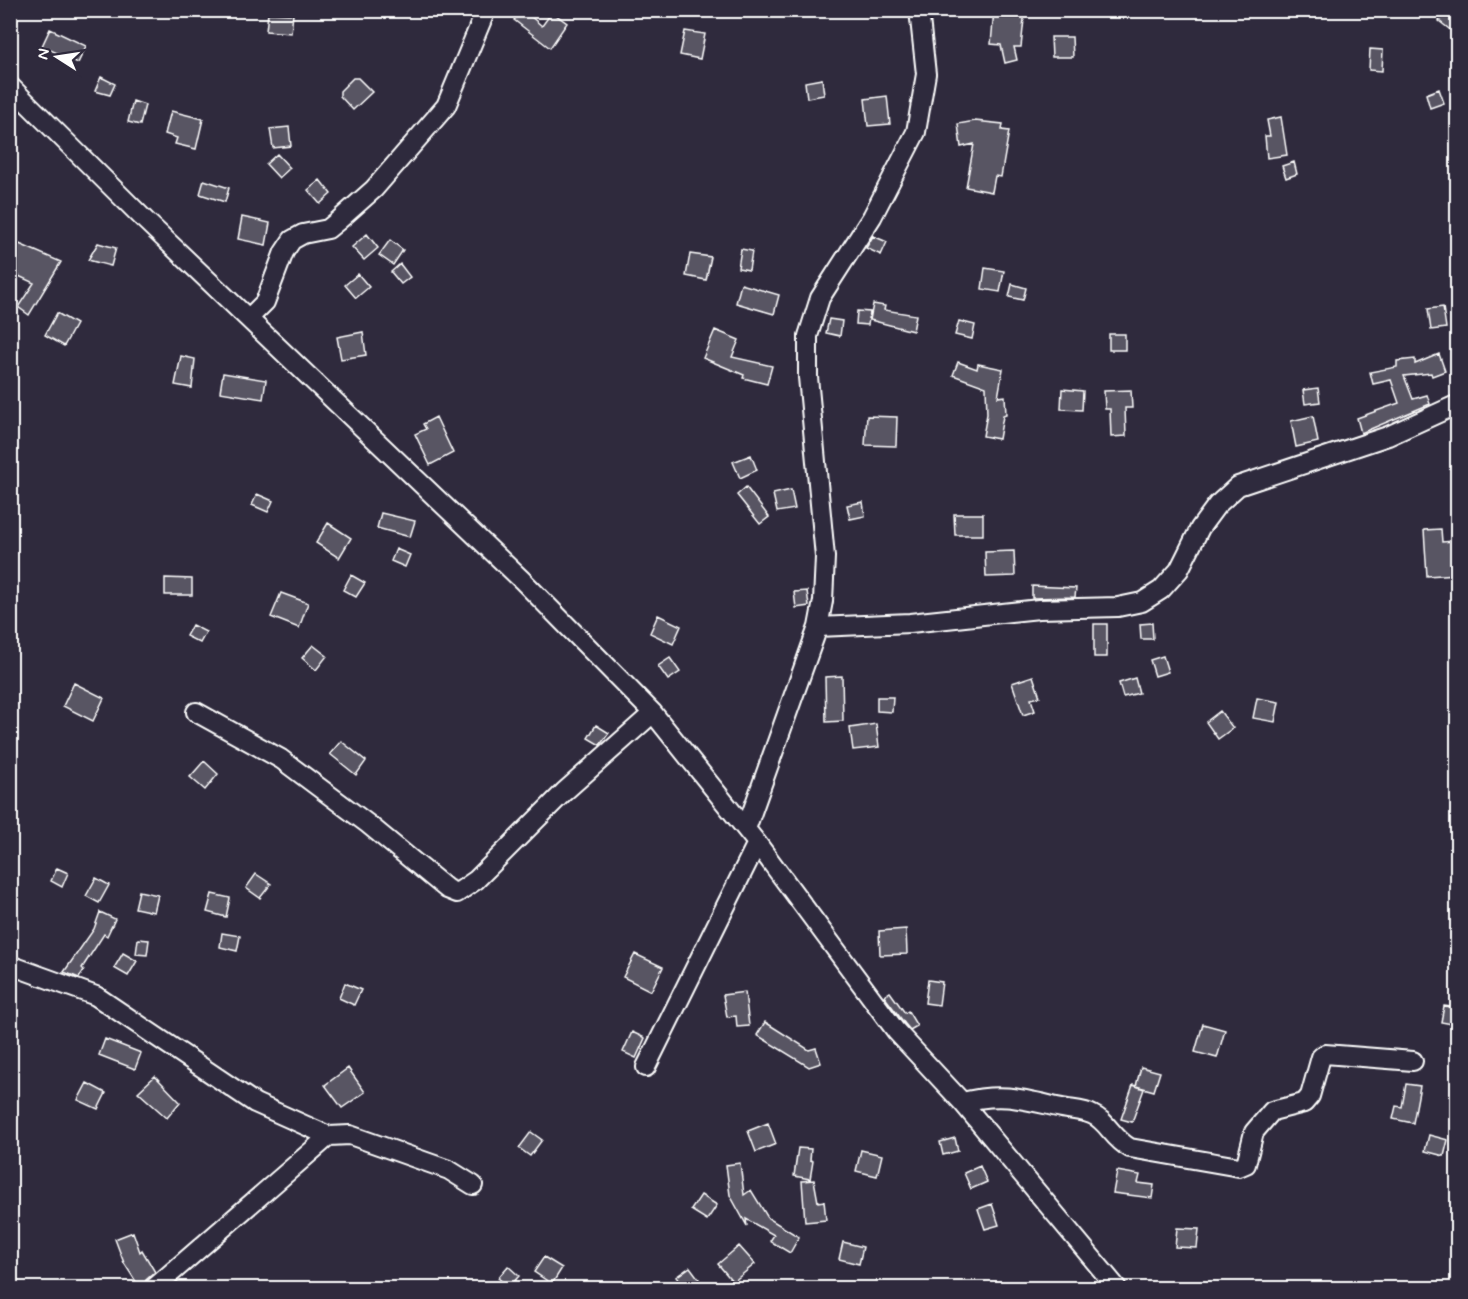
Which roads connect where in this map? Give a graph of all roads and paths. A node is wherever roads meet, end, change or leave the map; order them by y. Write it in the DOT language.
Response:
graph roads {
  1 [pos="486,10"];
  2 [pos="919,10"];
  3 [pos="10,86"];
  4 [pos="249,318"];
  5 [pos="1458,404"];
  6 [pos="818,627"];
  7 [pos="196,712"];
  8 [pos="653,713"];
  9 [pos="751,836"];
  10 [pos="10,965"];
  11 [pos="1413,1061"];
  12 [pos="646,1067"];
  13 [pos="962,1102"];
  14 [pos="329,1136"];
  15 [pos="473,1185"];
  16 [pos="154,1288"];
  17 [pos="1117,1288"];
  1 -- 4 [label="street"];
  2 -- 6 [label="street"];
  3 -- 4 [label="street"];
  4 -- 8 [label="street"];
  5 -- 6 [label="street"];
  6 -- 9 [label="street"];
  7 -- 8 [label="street"];
  8 -- 9 [label="street"];
  9 -- 12 [label="street"];
  9 -- 13 [label="street"];
  10 -- 14 [label="street"];
  11 -- 13 [label="street"];
  13 -- 17 [label="street"];
  14 -- 15 [label="street"];
  14 -- 16 [label="street"];
}
